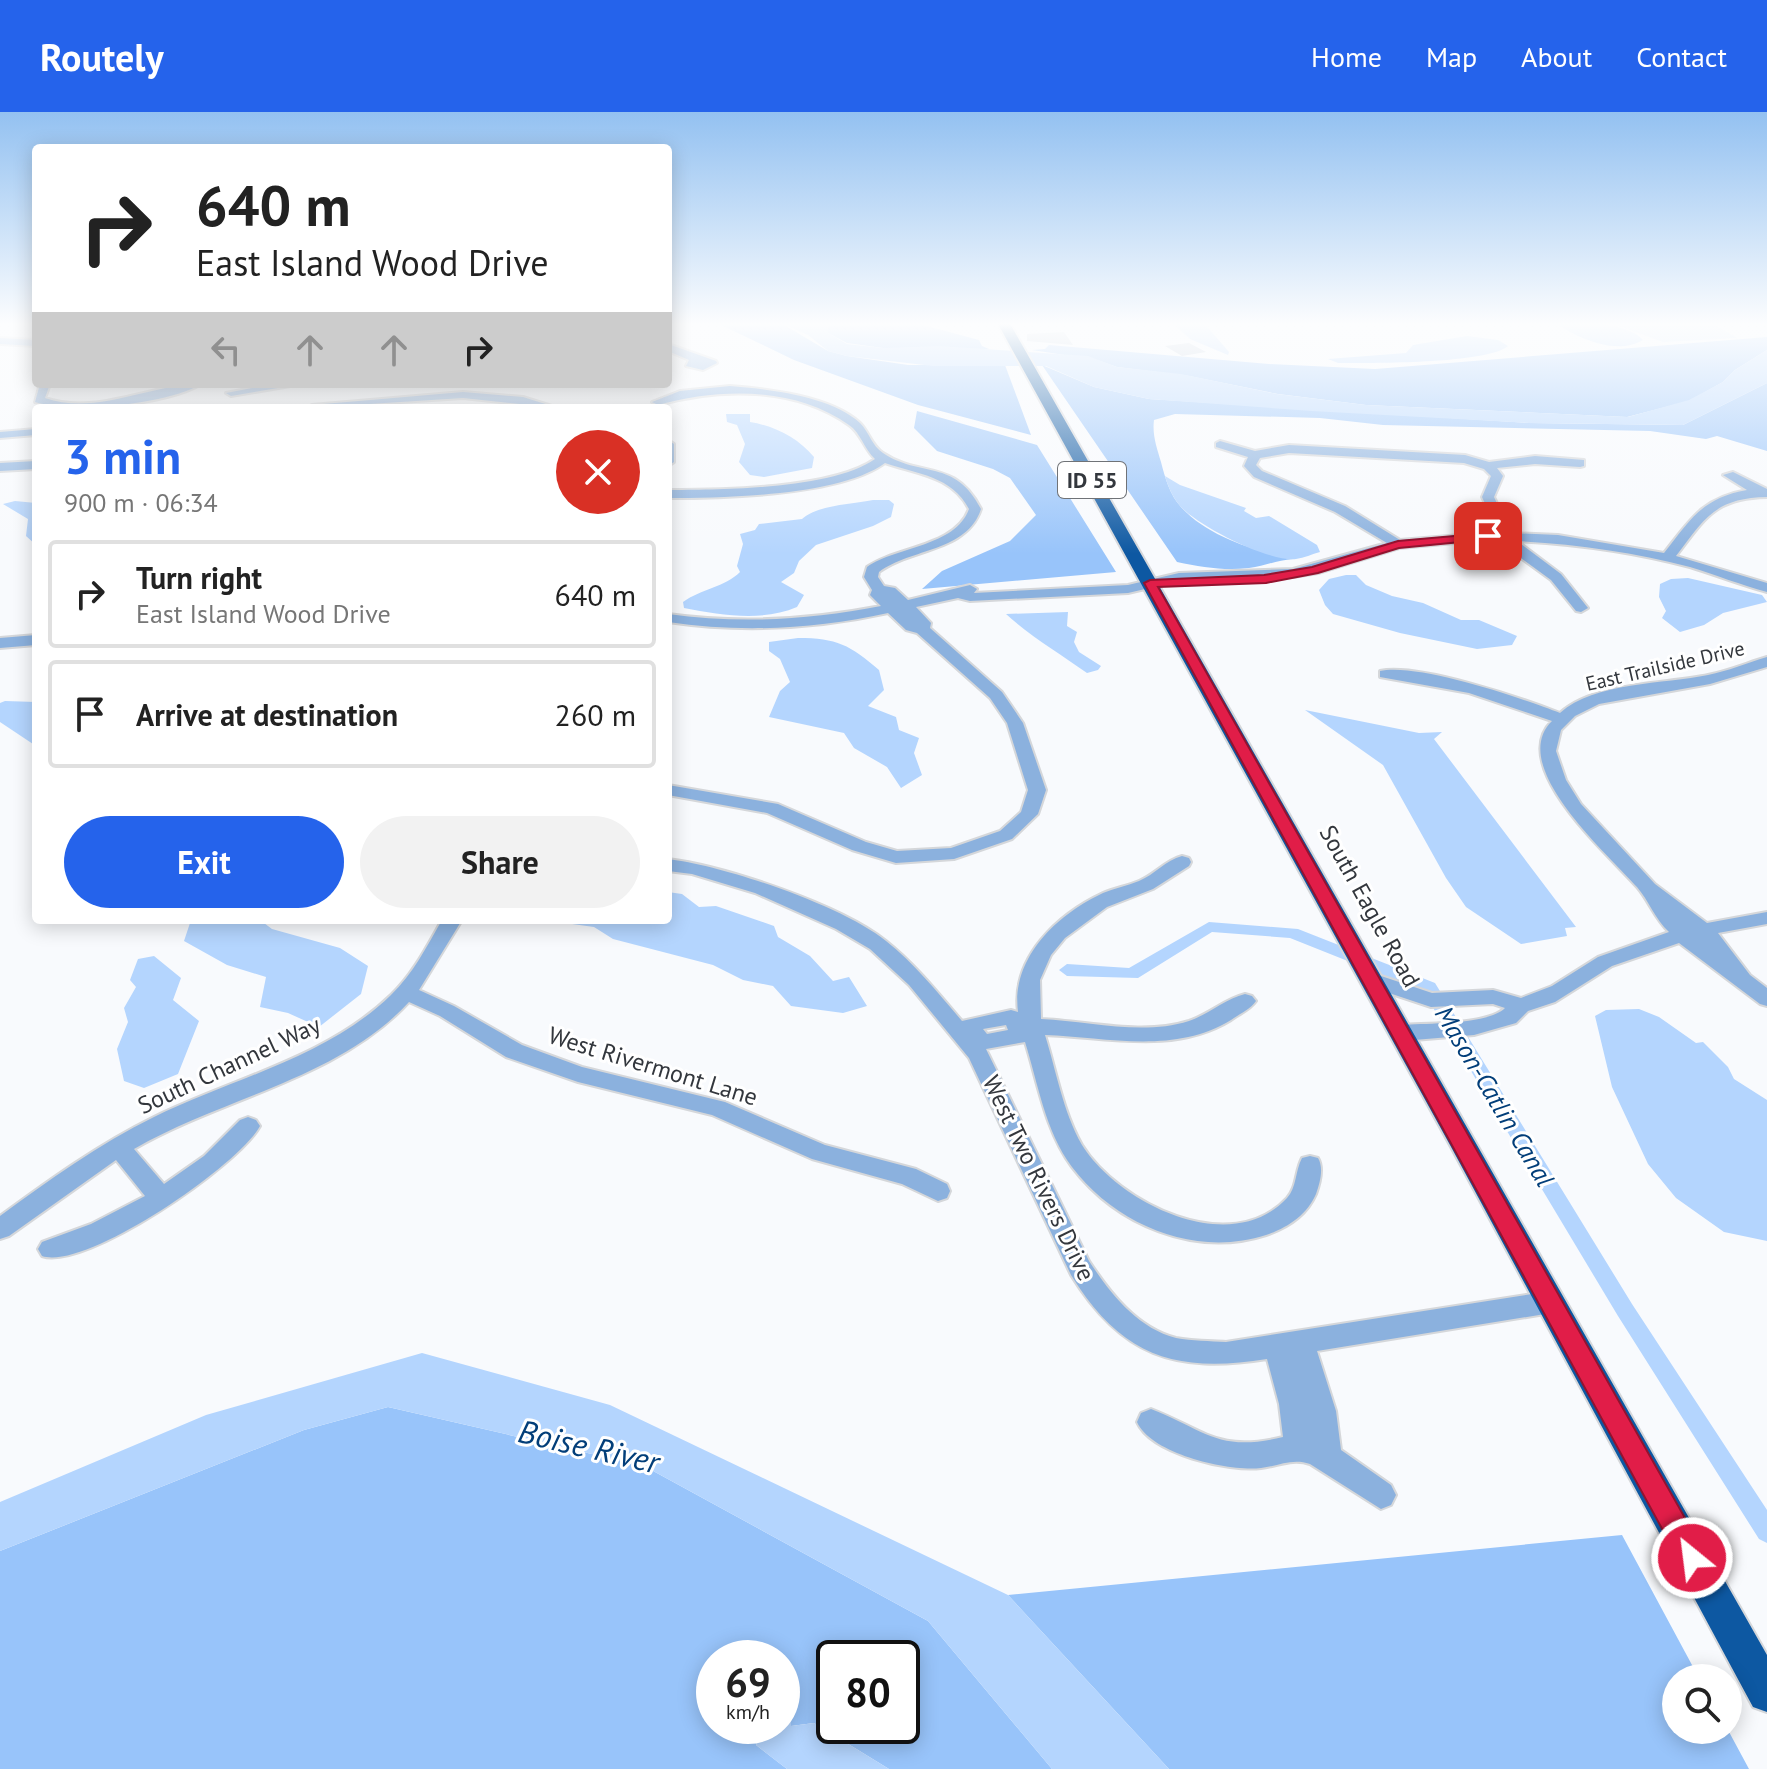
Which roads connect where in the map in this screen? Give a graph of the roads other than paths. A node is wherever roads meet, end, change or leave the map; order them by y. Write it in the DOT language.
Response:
graph roads {
  1 [pos="139,399"];
  2 [pos="410,399"];
  3 [pos="504,399"];
  4 [pos="795,399"];
  5 [pos="1046,399"];
  6 [pos="80,404"];
  7 [pos="357,404"];
  8 [pos="530,404"];
  9 [pos="32,432"];
  10 [pos="0,435"];
  11 [pos="1220,445"];
  12 [pos="1255,455"];
  13 [pos="884,458"];
  14 [pos="1580,463"];
  15 [pos="32,465"];
  16 [pos="1488,466"];
  17 [pos="0,467"];
  18 [pos="1729,475"];
  19 [pos="1763,492"];
  20 [pos="672,494"];
  21 [pos="1506,536"];
  22 [pos="1398,544"];
  23 [pos="1668,558"];
  24 [pos="1150,583"];
  25 [pos="1767,588"];
  26 [pos="898,607"];
  27 [pos="1581,608"];
  28 [pos="672,619"];
  29 [pos="32,640"];
  30 [pos="0,643"];
  31 [pos="1767,662"];
  32 [pos="1386,674"];
  33 [pos="1561,719"];
  34 [pos="672,791"];
  35 [pos="1182,862"];
  36 [pos="672,865"];
  37 [pos="1767,918"];
  38 [pos="449,924"];
  39 [pos="1693,934"];
  40 [pos="1372,980"];
  41 [pos="406,992"];
  42 [pos="1767,999"];
  43 [pos="1245,1001"];
  44 [pos="1521,1005"];
  45 [pos="1025,1026"];
  46 [pos="1402,1033"];
  47 [pos="969,1035"];
  48 [pos="248,1126"];
  49 [pos="118,1147"];
  50 [pos="1310,1165"];
  51 [pos="938,1191"];
  52 [pos="161,1198"];
  53 [pos="0,1229"];
  54 [pos="51,1249"];
  55 [pos="1551,1302"];
  56 [pos="1289,1345"];
  57 [pos="1151,1422"];
  58 [pos="1298,1447"];
  59 [pos="1327,1456"];
  60 [pos="1381,1495"];
  61 [pos="1767,1693"];
  1 -- 6 [label="street"];
  2 -- 7 [label="street"];
  3 -- 8 [label="street"];
  4 -- 13 [label="street"];
  5 -- 24 [label="highway, South Eagle Road / ID 55"];
  9 -- 10 [label="street"];
  11 -- 12 [label="street"];
  12 -- 16 [label="street"];
  12 -- 22 [label="street"];
  13 -- 20 [label="street"];
  13 -- 26 [label="street"];
  14 -- 16 [label="street"];
  15 -- 17 [label="street"];
  16 -- 21 [label="street"];
  18 -- 19 [label="street"];
  19 -- 23 [label="street"];
  21 -- 22 [label="street"];
  21 -- 23 [label="street"];
  21 -- 27 [label="street"];
  22 -- 24 [label="street"];
  23 -- 25 [label="street"];
  24 -- 26 [label="street"];
  24 -- 40 [label="highway, South Eagle Road / ID 55"];
  26 -- 28 [label="street"];
  26 -- 34 [label="street"];
  29 -- 30 [label="street"];
  31 -- 33 [label="street, East Trailside Drive"];
  32 -- 33 [label="street"];
  33 -- 39 [label="street, East Trailside Drive"];
  35 -- 45 [label="street"];
  36 -- 47 [label="street, West Two Rivers Drive"];
  37 -- 39 [label="street"];
  38 -- 41 [label="street, South Channel Way"];
  39 -- 42 [label="street"];
  39 -- 44 [label="street"];
  40 -- 44 [label="street"];
  40 -- 46 [label="highway, South Eagle Road / ID 55"];
  41 -- 49 [label="street, South Channel Way"];
  41 -- 51 [label="street, West Rivermont Lane"];
  43 -- 45 [label="street"];
  44 -- 46 [label="street"];
  45 -- 47 [label="street"];
  45 -- 50 [label="street"];
  46 -- 55 [label="highway, South Eagle Road / ID 55"];
  47 -- 56 [label="street, West Two Rivers Drive"];
  48 -- 52 [label="street"];
  49 -- 52 [label="street"];
  49 -- 53 [label="street, South Channel Way"];
  52 -- 54 [label="street"];
  55 -- 56 [label="street, West Two Rivers Drive"];
  55 -- 61 [label="highway, South Eagle Road / ID 55"];
  56 -- 58 [label="street"];
  56 -- 59 [label="street"];
  57 -- 58 [label="street"];
  58 -- 59 [label="street"];
  59 -- 60 [label="street"];
}
